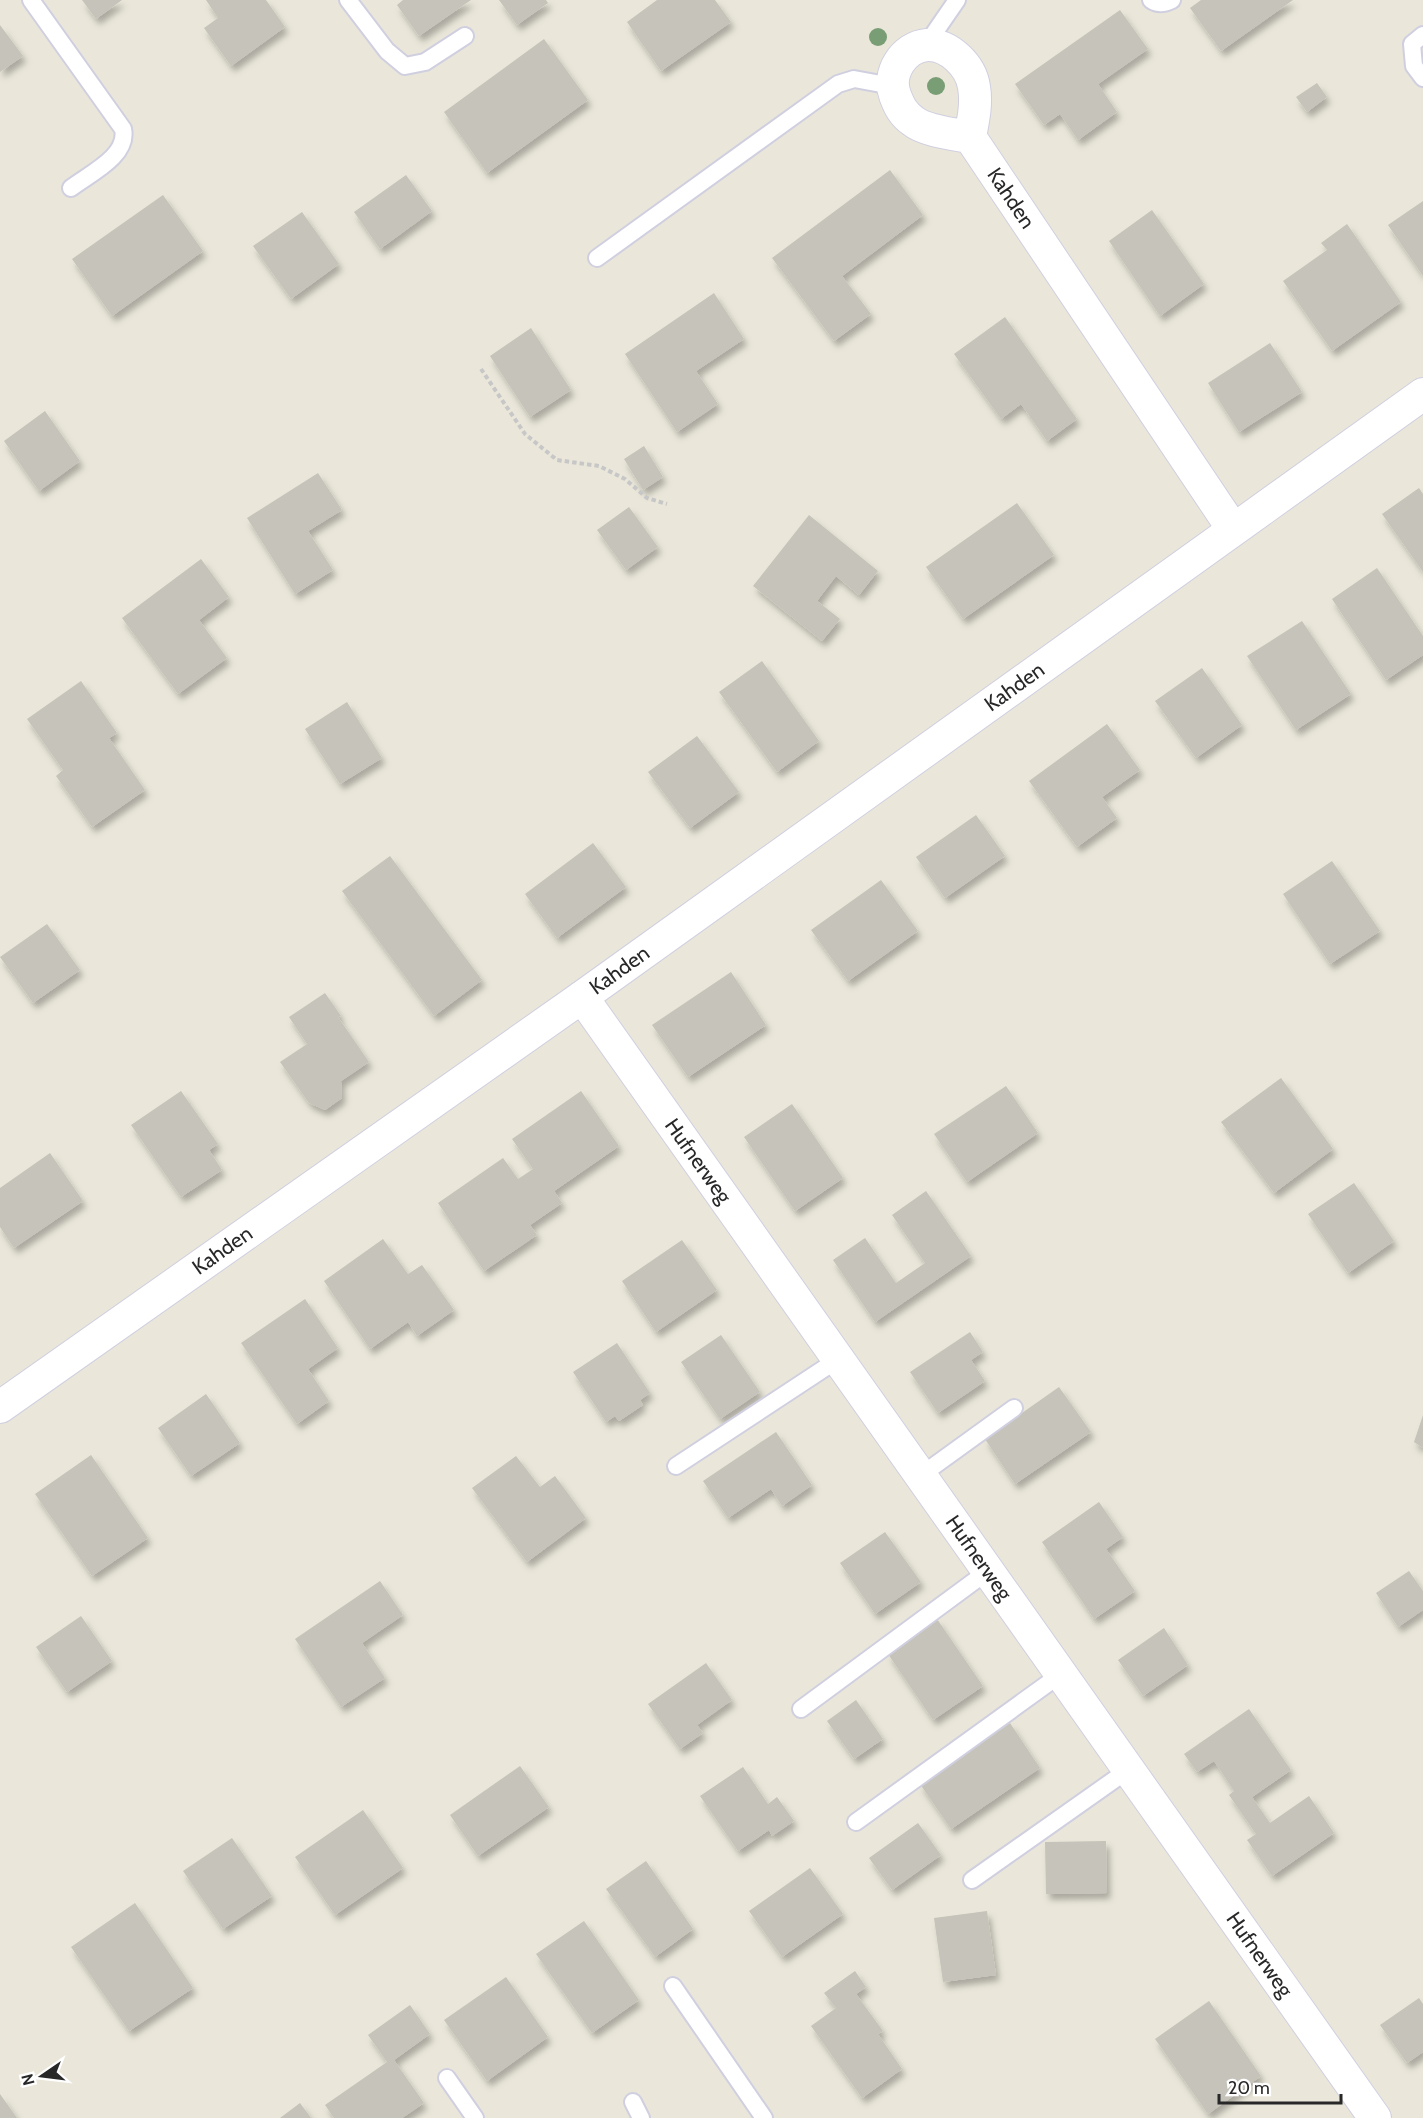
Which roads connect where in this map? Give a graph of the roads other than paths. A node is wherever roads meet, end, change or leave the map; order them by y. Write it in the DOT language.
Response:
graph roads {
  1 [pos="31,0"];
  2 [pos="348,0"];
  3 [pos="957,0"];
  4 [pos="1151,0"];
  5 [pos="1172,0"];
  6 [pos="1423,35"];
  7 [pos="465,36"];
  8 [pos="927,45"];
  9 [pos="1423,78"];
  10 [pos="892,86"];
  11 [pos="970,137"];
  12 [pos="70,188"];
  13 [pos="597,258"];
  14 [pos="1423,394"];
  15 [pos="1233,529"];
  16 [pos="582,997"];
  17 [pos="837,1360"];
  18 [pos="0,1407"];
  19 [pos="1014,1408"];
  20 [pos="676,1466"];
  21 [pos="920,1476"];
  22 [pos="988,1570"];
  23 [pos="1060,1674"];
  24 [pos="801,1709"];
  25 [pos="1128,1770"];
  26 [pos="856,1822"];
  27 [pos="972,1880"];
  28 [pos="673,1986"];
  29 [pos="447,2078"];
  30 [pos="633,2102"];
  31 [pos="475,2118"];
  32 [pos="641,2118"];
  33 [pos="764,2118"];
  34 [pos="1375,2118"];
  1 -- 12 [label="lane"];
  2 -- 7 [label="lane"];
  3 -- 8 [label="lane"];
  4 -- 5 [label="lane"];
  6 -- 9 [label="lane"];
  8 -- 10 [label="street"];
  8 -- 11 [label="street"];
  10 -- 11 [label="street"];
  10 -- 13 [label="lane"];
  11 -- 15 [label="street, Kahden"];
  14 -- 15 [label="street, Kahden"];
  15 -- 16 [label="street, Kahden"];
  16 -- 17 [label="street, Hufnerweg"];
  16 -- 18 [label="street, Kahden"];
  17 -- 20 [label="lane"];
  17 -- 21 [label="street, Hufnerweg"];
  19 -- 21 [label="lane"];
  21 -- 22 [label="street, Hufnerweg"];
  22 -- 23 [label="street, Hufnerweg"];
  22 -- 24 [label="lane"];
  23 -- 25 [label="street, Hufnerweg"];
  23 -- 26 [label="lane"];
  25 -- 27 [label="lane"];
  25 -- 34 [label="street, Hufnerweg"];
  28 -- 33 [label="lane"];
  29 -- 31 [label="lane"];
  30 -- 32 [label="lane"];
}
